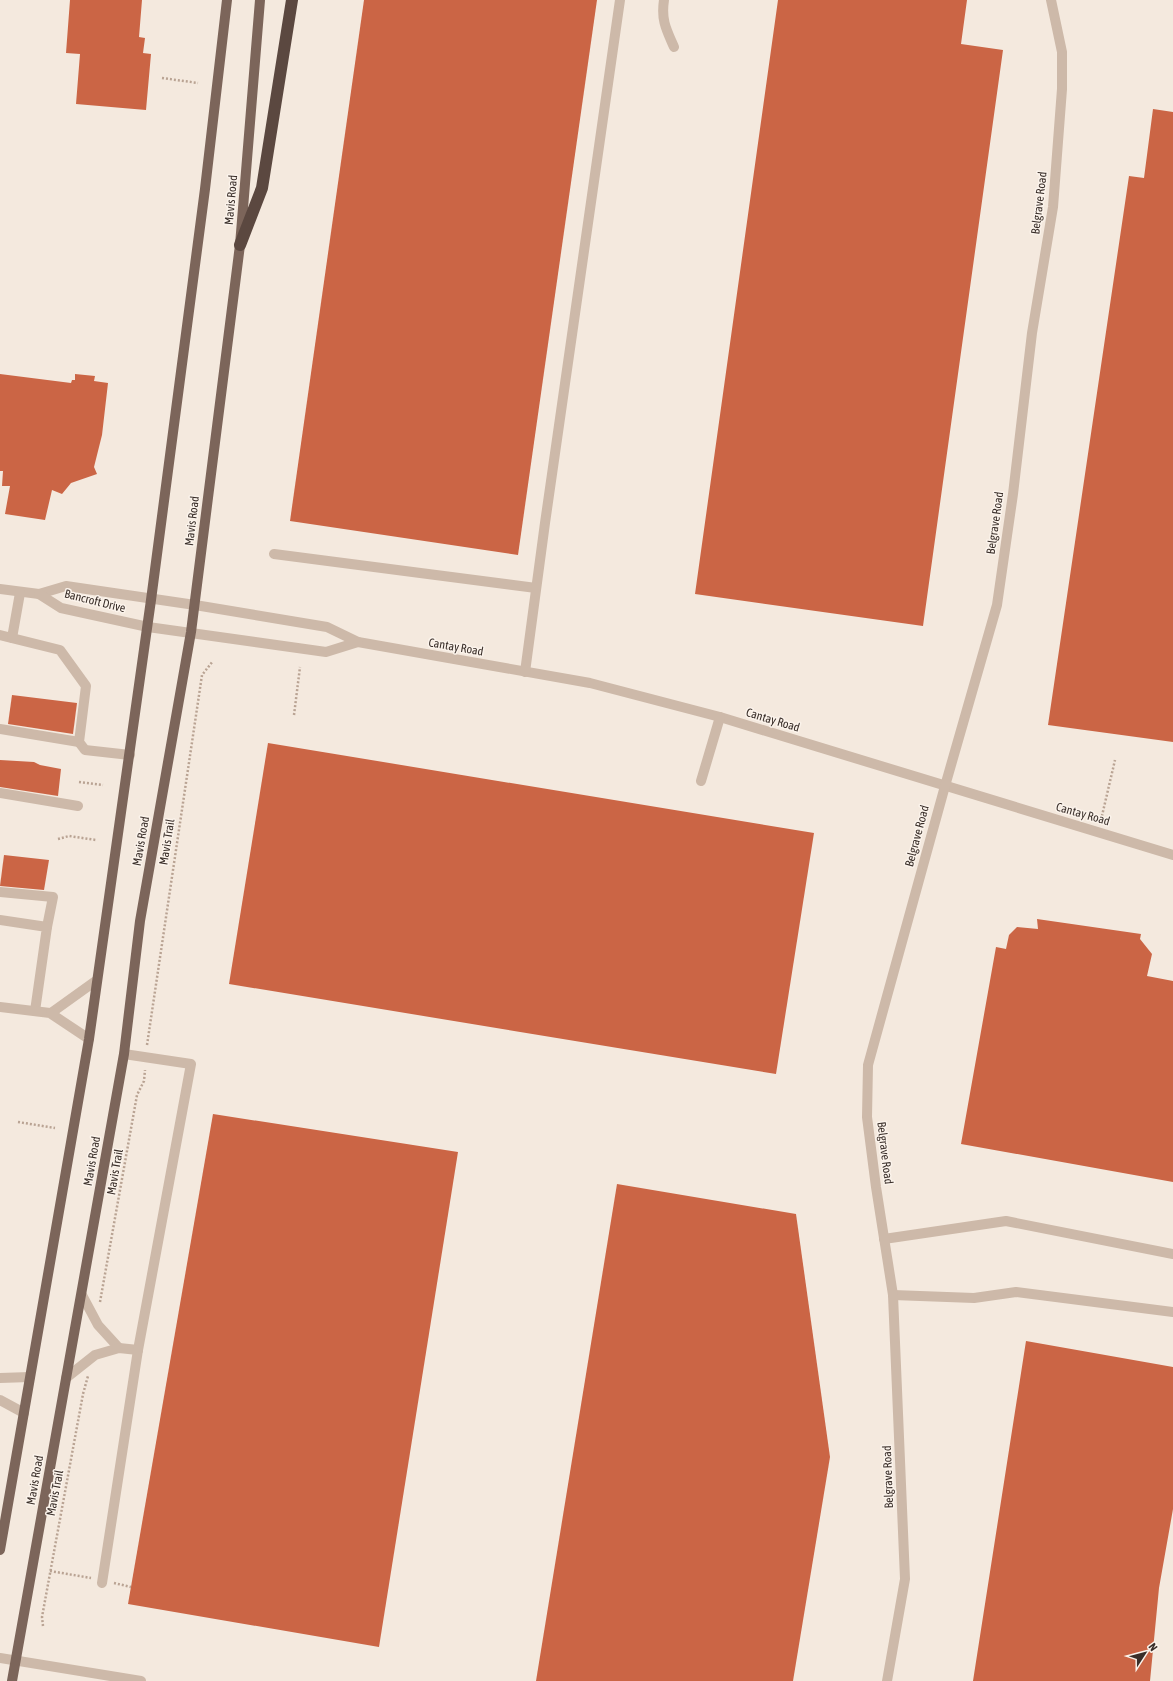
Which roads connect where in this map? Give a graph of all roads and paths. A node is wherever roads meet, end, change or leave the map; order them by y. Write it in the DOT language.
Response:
graph roads {
  1 [pos="227,0"];
  2 [pos="260,0"];
  3 [pos="292,0"];
  4 [pos="620,0"];
  5 [pos="664,0"];
  6 [pos="1051,0"];
  7 [pos="674,47"];
  8 [pos="162,78"];
  9 [pos="198,83"];
  10 [pos="240,246"];
  11 [pos="274,554"];
  12 [pos="536,588"];
  13 [pos="0,589"];
  14 [pos="20,593"];
  15 [pos="39,594"];
  16 [pos="151,600"];
  17 [pos="195,605"];
  18 [pos="148,627"];
  19 [pos="191,632"];
  20 [pos="0,635"];
  21 [pos="12,638"];
  22 [pos="358,642"];
  23 [pos="213,661"];
  24 [pos="300,667"];
  25 [pos="526,672"];
  26 [pos="294,715"];
  27 [pos="720,717"];
  28 [pos="0,729"];
  29 [pos="79,742"];
  30 [pos="130,755"];
  31 [pos="1115,760"];
  32 [pos="701,781"];
  33 [pos="79,782"];
  34 [pos="103,785"];
  35 [pos="944,786"];
  36 [pos="0,793"];
  37 [pos="78,806"];
  38 [pos="1098,833"];
  39 [pos="58,840"];
  40 [pos="96,840"];
  41 [pos="1173,855"];
  42 [pos="0,892"];
  43 [pos="0,920"];
  44 [pos="47,927"];
  45 [pos="97,980"];
  46 [pos="0,1007"];
  47 [pos="36,1011"];
  48 [pos="51,1013"];
  49 [pos="148,1029"];
  50 [pos="89,1039"];
  51 [pos="124,1054"];
  52 [pos="144,1081"];
  53 [pos="18,1122"];
  54 [pos="55,1128"];
  55 [pos="884,1239"];
  56 [pos="1173,1254"];
  57 [pos="82,1295"];
  58 [pos="893,1295"];
  59 [pos="101,1308"];
  60 [pos="1173,1312"];
  61 [pos="119,1348"];
  62 [pos="138,1350"];
  63 [pos="91,1372"];
  64 [pos="30,1377"];
  65 [pos="0,1378"];
  66 [pos="66,1378"];
  67 [pos="0,1400"];
  68 [pos="24,1413"];
  69 [pos="0,1550"];
  70 [pos="102,1583"];
  71 [pos="43,1626"];
  72 [pos="0,1658"];
  73 [pos="15,1661"];
  74 [pos="12,1681"];
  75 [pos="141,1681"];
  76 [pos="888,1681"];
  1 -- 16 [label="main road, Mavis Road"];
  2 -- 10 [label="main road, Mavis Road"];
  3 -- 10 [label="highway"];
  4 -- 12 [label="street"];
  5 -- 7 [label="street"];
  6 -- 35 [label="street, Belgrave Road"];
  8 -- 9 [label="path"];
  10 -- 17 [label="main road, Mavis Road"];
  11 -- 12 [label="street"];
  12 -- 25 [label="street"];
  13 -- 14 [label="street, Bancroft Drive"];
  14 -- 15 [label="street, Bancroft Drive"];
  14 -- 21 [label="street"];
  15 -- 16 [label="street, Bancroft Drive"];
  15 -- 18 [label="street, Bancroft Drive"];
  16 -- 17 [label="street, Bancroft Drive"];
  16 -- 18 [label="main road, Mavis Road"];
  17 -- 19 [label="main road, Mavis Road"];
  17 -- 22 [label="street, Cantay Road"];
  18 -- 19 [label="street, Bancroft Drive"];
  18 -- 30 [label="main road, Mavis Road"];
  19 -- 22 [label="street, Cantay Road"];
  19 -- 51 [label="main road, Mavis Road"];
  20 -- 21 [label="street"];
  21 -- 29 [label="street"];
  22 -- 25 [label="street, Cantay Road"];
  23 -- 49 [label="path, Mavis Trail"];
  24 -- 26 [label="path"];
  25 -- 27 [label="street, Cantay Road"];
  27 -- 32 [label="street"];
  27 -- 35 [label="street, Cantay Road"];
  28 -- 29 [label="street"];
  29 -- 30 [label="street"];
  30 -- 45 [label="main road, Mavis Road"];
  31 -- 38 [label="path"];
  33 -- 34 [label="path"];
  35 -- 38 [label="street, Cantay Road"];
  35 -- 55 [label="street, Belgrave Road"];
  36 -- 37 [label="street"];
  38 -- 41 [label="street, Cantay Road"];
  39 -- 40 [label="path"];
  42 -- 44 [label="street"];
  43 -- 44 [label="street"];
  44 -- 47 [label="street"];
  45 -- 48 [label="street"];
  45 -- 50 [label="main road, Mavis Road"];
  46 -- 47 [label="street"];
  47 -- 48 [label="street"];
  48 -- 50 [label="street"];
  50 -- 64 [label="main road, Mavis Road"];
  51 -- 57 [label="main road, Mavis Road"];
  51 -- 62 [label="street"];
  52 -- 59 [label="path, Mavis Trail"];
  53 -- 54 [label="path"];
  55 -- 56 [label="street"];
  55 -- 58 [label="street, Belgrave Road"];
  57 -- 61 [label="street"];
  57 -- 66 [label="main road, Mavis Road"];
  58 -- 60 [label="street"];
  58 -- 76 [label="street, Belgrave Road"];
  61 -- 62 [label="street"];
  61 -- 66 [label="street"];
  62 -- 70 [label="street"];
  63 -- 71 [label="path, Mavis Trail"];
  64 -- 65 [label="street"];
  64 -- 68 [label="main road, Mavis Road"];
  66 -- 73 [label="main road, Mavis Road"];
  67 -- 68 [label="street"];
  68 -- 69 [label="main road, Mavis Road"];
  72 -- 73 [label="street"];
  73 -- 74 [label="main road, Mavis Road"];
  73 -- 75 [label="street"];
}
